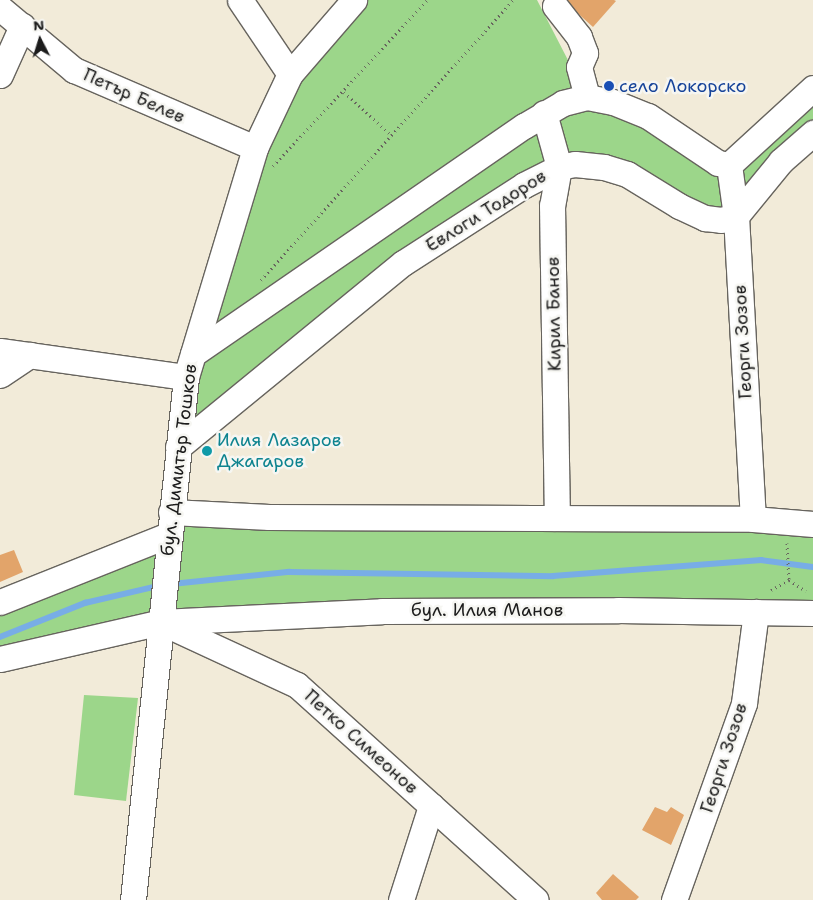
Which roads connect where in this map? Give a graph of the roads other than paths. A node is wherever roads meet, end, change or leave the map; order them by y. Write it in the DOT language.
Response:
graph roads {
  1 [pos="240,0"];
  2 [pos="354,0"];
  3 [pos="555,6"];
  4 [pos="0,8"];
  5 [pos="22,26"];
  6 [pos="290,74"];
  7 [pos="0,75"];
  8 [pos="813,88"];
  9 [pos="587,97"];
  10 [pos="544,113"];
  11 [pos="813,133"];
  12 [pos="255,148"];
  13 [pos="729,165"];
  14 [pos="558,167"];
  15 [pos="736,216"];
  16 [pos="0,352"];
  17 [pos="30,355"];
  18 [pos="190,366"];
  19 [pos="0,375"];
  20 [pos="178,447"];
  21 [pos="557,518"];
  22 [pos="753,519"];
  23 [pos="813,524"];
  24 [pos="168,535"];
  25 [pos="0,602"];
  26 [pos="756,612"];
  27 [pos="813,613"];
  28 [pos="161,617"];
  29 [pos="0,659"];
  30 [pos="431,806"];
  31 [pos="133,900"];
  32 [pos="401,900"];
  33 [pos="536,900"];
  34 [pos="674,900"];
  1 -- 6 [label="street"];
  2 -- 6 [label="street, бул. Димитър Тошков"];
  3 -- 9 [label="street"];
  4 -- 5 [label="street, Петър Белев"];
  5 -- 7 [label="street"];
  5 -- 12 [label="street, Петър Белев"];
  6 -- 12 [label="street, бул. Димитър Тошков"];
  8 -- 13 [label="street"];
  9 -- 10 [label="street"];
  9 -- 13 [label="street"];
  10 -- 14 [label="street, Кирил Банов"];
  10 -- 18 [label="street"];
  11 -- 15 [label="street"];
  12 -- 18 [label="street, бул. Димитър Тошков"];
  13 -- 15 [label="street, Георги Зозов"];
  14 -- 15 [label="street, Евлоги Тодоров"];
  14 -- 20 [label="street, Евлоги Тодоров"];
  14 -- 21 [label="street, Кирил Банов"];
  15 -- 22 [label="street, Георги Зозов"];
  16 -- 17 [label="street"];
  17 -- 18 [label="street"];
  17 -- 19 [label="street"];
  18 -- 20 [label="street, бул. Димитър Тошков"];
  20 -- 24 [label="street, бул. Димитър Тошков"];
  21 -- 22 [label="street"];
  21 -- 24 [label="street"];
  22 -- 23 [label="street"];
  24 -- 25 [label="street"];
  24 -- 28 [label="street, бул. Димитър Тошков"];
  26 -- 27 [label="street, бул. Илия Манов"];
  26 -- 28 [label="street, бул. Илия Манов"];
  26 -- 34 [label="street, Георги Зозов"];
  28 -- 29 [label="street, бул. Илия Манов"];
  28 -- 30 [label="street, Петко Симеонов"];
  28 -- 31 [label="street, бул. Димитър Тошков"];
  30 -- 32 [label="street"];
  30 -- 33 [label="street, Петко Симеонов"];
}
